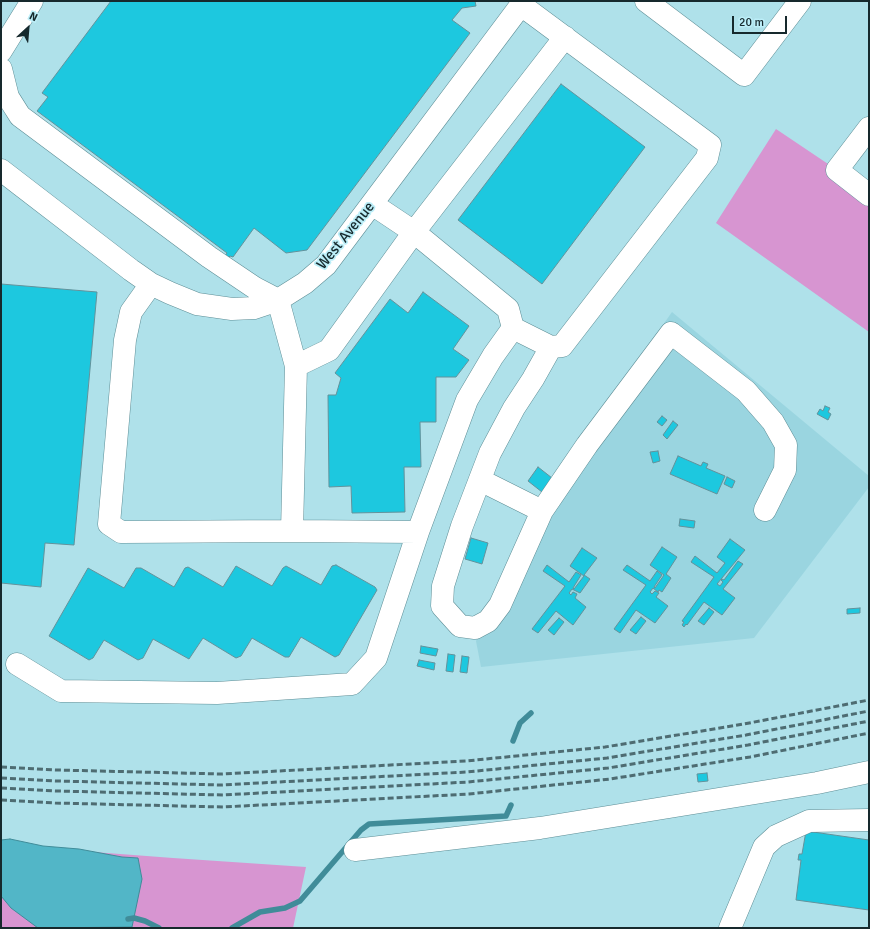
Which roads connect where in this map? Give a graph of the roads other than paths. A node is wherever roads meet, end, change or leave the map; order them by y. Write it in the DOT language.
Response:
graph roads {
  1 [pos="32,1"];
  2 [pos="646,1"];
  3 [pos="800,1"];
  4 [pos="523,3"];
  5 [pos="565,37"];
  6 [pos="1,51"];
  7 [pos="1,69"];
  8 [pos="869,128"];
  9 [pos="1,170"];
  10 [pos="869,195"];
  11 [pos="372,204"];
  12 [pos="414,232"];
  13 [pos="151,284"];
  14 [pos="278,300"];
  15 [pos="513,328"];
  16 [pos="551,346"];
  17 [pos="296,366"];
  18 [pos="480,480"];
  19 [pos="765,510"];
  20 [pos="542,511"];
  21 [pos="292,531"];
  22 [pos="418,532"];
  23 [pos="17,664"];
  24 [pos="869,772"];
  25 [pos="869,820"];
  26 [pos="355,850"];
  27 [pos="730,928"];
  1 -- 6 [label="street"];
  2 -- 3 [label="street"];
  4 -- 5 [label="street"];
  4 -- 11 [label="street, West Avenue"];
  5 -- 12 [label="street"];
  5 -- 16 [label="street"];
  7 -- 14 [label="street"];
  8 -- 10 [label="street"];
  9 -- 13 [label="street, West Avenue"];
  11 -- 12 [label="street"];
  11 -- 14 [label="street, West Avenue"];
  12 -- 15 [label="street"];
  12 -- 17 [label="street"];
  13 -- 14 [label="street, West Avenue"];
  13 -- 21 [label="street"];
  14 -- 17 [label="street"];
  15 -- 16 [label="street"];
  15 -- 22 [label="street"];
  16 -- 18 [label="street"];
  17 -- 21 [label="street"];
  18 -- 20 [label="street"];
  18 -- 20 [label="street"];
  19 -- 20 [label="street"];
  21 -- 22 [label="street"];
  22 -- 23 [label="street"];
  24 -- 26 [label="street"];
  25 -- 27 [label="street"];
}
